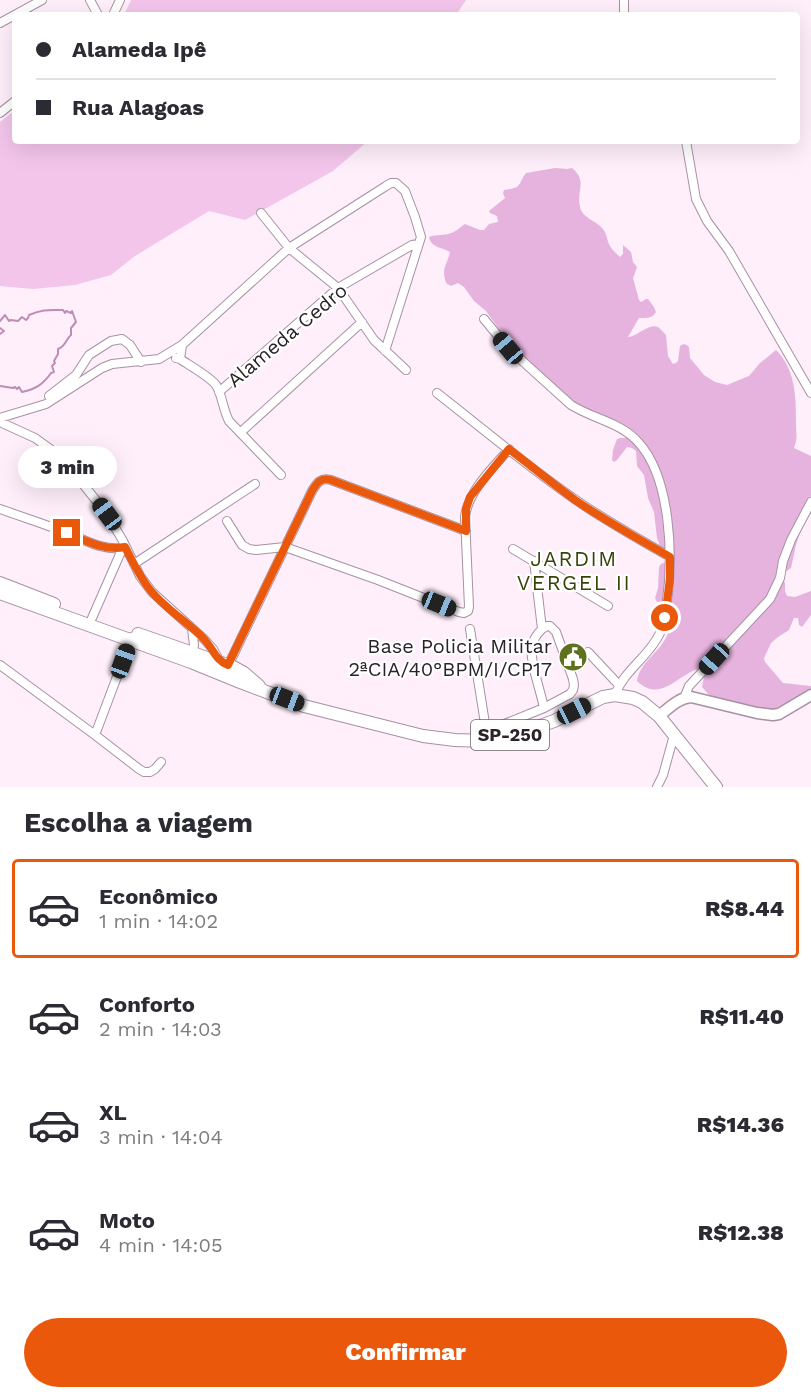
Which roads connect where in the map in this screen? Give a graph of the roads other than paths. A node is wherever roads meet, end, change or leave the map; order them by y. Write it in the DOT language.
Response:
graph roads {
  1 [pos="42,0"];
  2 [pos="20,12"];
  3 [pos="12,103"];
  4 [pos="0,113"];
  5 [pos="687,144"];
  6 [pos="261,213"];
  7 [pos="417,244"];
  8 [pos="289,248"];
  9 [pos="338,288"];
  10 [pos="484,319"];
  11 [pos="362,322"];
  12 [pos="182,345"];
  13 [pos="384,351"];
  14 [pos="166,356"];
  15 [pos="180,359"];
  16 [pos="141,362"];
  17 [pos="406,370"];
  18 [pos="219,392"];
  19 [pos="437,393"];
  20 [pos="811,393"];
  21 [pos="0,414"];
  22 [pos="0,420"];
  23 [pos="241,432"];
  24 [pos="509,449"];
  25 [pos="281,475"];
  26 [pos="255,484"];
  27 [pos="811,502"];
  28 [pos="0,509"];
  29 [pos="227,521"];
  30 [pos="466,531"];
  31 [pos="125,547"];
  32 [pos="285,547"];
  33 [pos="513,549"];
  34 [pos="670,557"];
  35 [pos="534,561"];
  36 [pos="134,564"];
  37 [pos="2,589"];
  38 [pos="608,606"];
  39 [pos="92,618"];
  40 [pos="192,629"];
  41 [pos="470,629"];
  42 [pos="542,629"];
  43 [pos="132,636"];
  44 [pos="588,652"];
  45 [pos="192,658"];
  46 [pos="0,665"];
  47 [pos="224,667"];
  48 [pos="617,690"];
  49 [pos="811,695"];
  50 [pos="684,698"];
  51 [pos="544,708"];
  52 [pos="659,716"];
  53 [pos="95,735"];
  54 [pos="674,735"];
  55 [pos="487,736"];
  56 [pos="161,762"];
  57 [pos="657,787"];
  58 [pos="716,787"];
  1 -- 2 [label="street"];
  3 -- 4 [label="street"];
  5 -- 20 [label="street"];
  6 -- 8 [label="street"];
  7 -- 8 [label="street"];
  7 -- 9 [label="street, Alameda Cedro"];
  7 -- 13 [label="street"];
  8 -- 9 [label="street"];
  8 -- 12 [label="street"];
  9 -- 11 [label="street"];
  9 -- 18 [label="street, Alameda Cedro"];
  10 -- 34 [label="street"];
  11 -- 13 [label="street"];
  11 -- 23 [label="street"];
  12 -- 14 [label="street"];
  12 -- 15 [label="street"];
  13 -- 17 [label="street"];
  14 -- 15 [label="street"];
  14 -- 16 [label="street"];
  15 -- 18 [label="street"];
  16 -- 21 [label="street"];
  16 -- 22 [label="street"];
  18 -- 23 [label="street"];
  19 -- 24 [label="street"];
  22 -- 31 [label="street"];
  23 -- 25 [label="street"];
  24 -- 30 [label="street"];
  24 -- 34 [label="street"];
  26 -- 36 [label="street"];
  27 -- 50 [label="street"];
  28 -- 31 [label="street"];
  29 -- 32 [label="street"];
  30 -- 32 [label="street"];
  30 -- 32 [label="street"];
  31 -- 36 [label="street"];
  31 -- 39 [label="street"];
  32 -- 47 [label="street"];
  33 -- 35 [label="street"];
  34 -- 48 [label="street"];
  35 -- 38 [label="street"];
  35 -- 42 [label="street"];
  36 -- 40 [label="street"];
  37 -- 39 [label="main road, SP-250"];
  37 -- 43 [label="main road, SP-250"];
  39 -- 43 [label="main road, SP-250"];
  40 -- 45 [label="street"];
  40 -- 47 [label="street"];
  41 -- 55 [label="street"];
  42 -- 51 [label="street"];
  42 -- 51 [label="street"];
  43 -- 45 [label="main road, SP-250"];
  43 -- 53 [label="street"];
  44 -- 48 [label="street"];
  45 -- 47 [label="main road, SP-250"];
  46 -- 53 [label="street"];
  47 -- 55 [label="main road, SP-250"];
  48 -- 52 [label="main road"];
  48 -- 55 [label="main road, SP-250"];
  49 -- 50 [label="street"];
  50 -- 52 [label="street"];
  51 -- 55 [label="street"];
  52 -- 54 [label="main road"];
  53 -- 56 [label="street"];
  54 -- 57 [label="street"];
  54 -- 58 [label="main road"];
}
